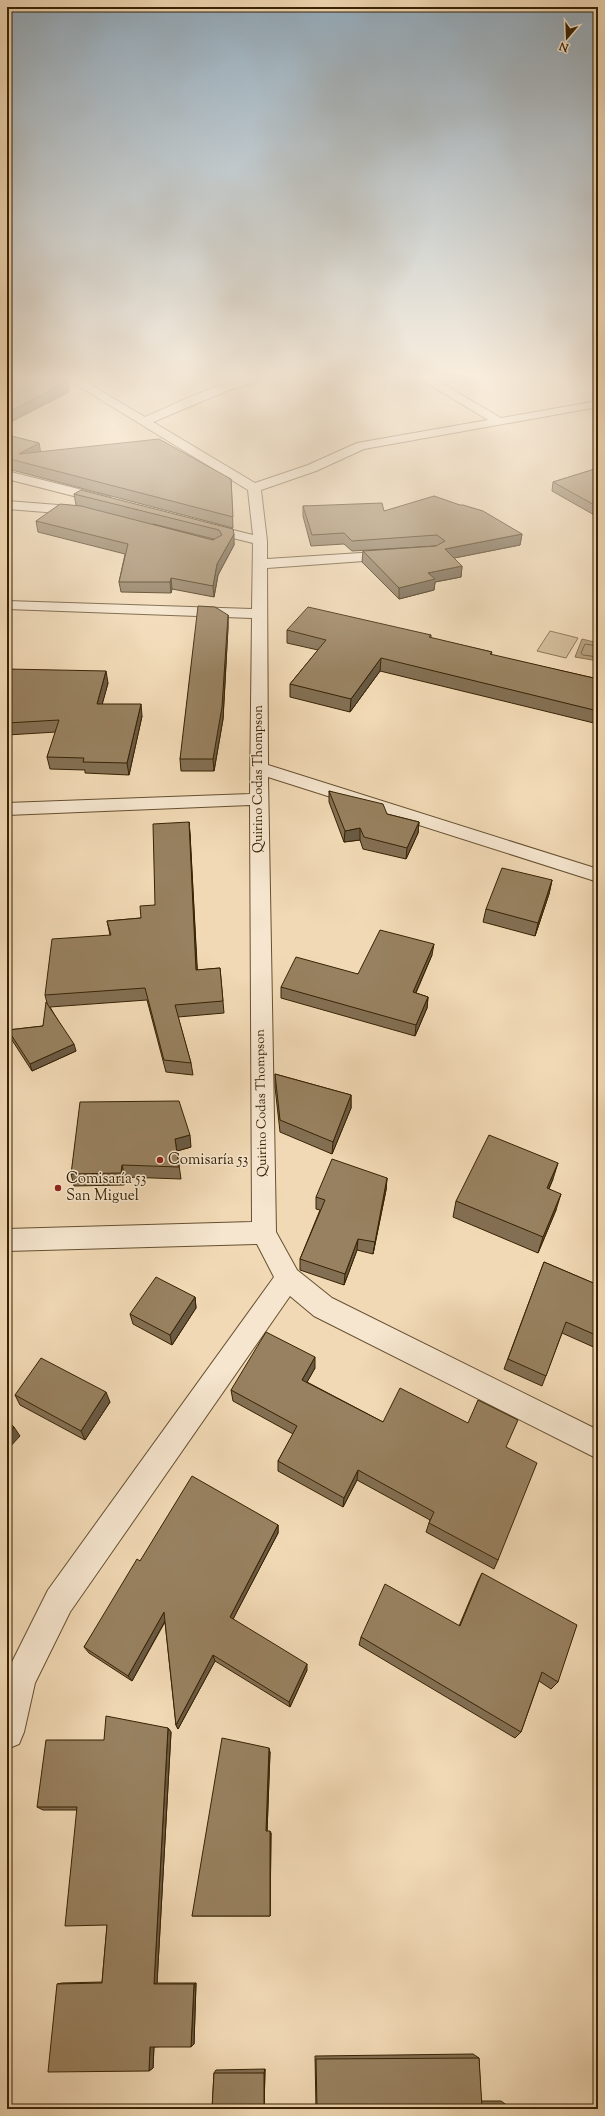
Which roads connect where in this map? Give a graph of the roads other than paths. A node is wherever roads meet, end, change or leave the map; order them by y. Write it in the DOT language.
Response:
graph roads {
  1 [pos="13,476"];
  2 [pos="234,476"];
  3 [pos="290,476"];
  4 [pos="254,488"];
  5 [pos="114,503"];
  6 [pos="7,505"];
  7 [pos="98,515"];
  8 [pos="191,523"];
  9 [pos="256,553"];
  10 [pos="405,554"];
  11 [pos="7,605"];
  12 [pos="258,614"];
  13 [pos="258,768"];
  14 [pos="258,799"];
  15 [pos="7,809"];
  16 [pos="598,876"];
  17 [pos="264,1233"];
  18 [pos="7,1240"];
  19 [pos="288,1278"];
  20 [pos="598,1445"];
  21 [pos="7,1732"];
  1 -- 5 [label="street"];
  2 -- 4 [label="street"];
  3 -- 4 [label="street"];
  4 -- 9 [label="street, Quirino Codas Thompson"];
  6 -- 7 [label="street"];
  8 -- 9 [label="street"];
  9 -- 10 [label="street"];
  9 -- 12 [label="street, Quirino Codas Thompson"];
  11 -- 12 [label="street"];
  12 -- 13 [label="street, Quirino Codas Thompson"];
  13 -- 14 [label="street, Quirino Codas Thompson"];
  13 -- 16 [label="street"];
  14 -- 15 [label="street"];
  14 -- 17 [label="street, Quirino Codas Thompson"];
  17 -- 18 [label="street"];
  17 -- 19 [label="street, Quirino Codas Thompson"];
  19 -- 20 [label="street"];
  19 -- 21 [label="street"];
}
